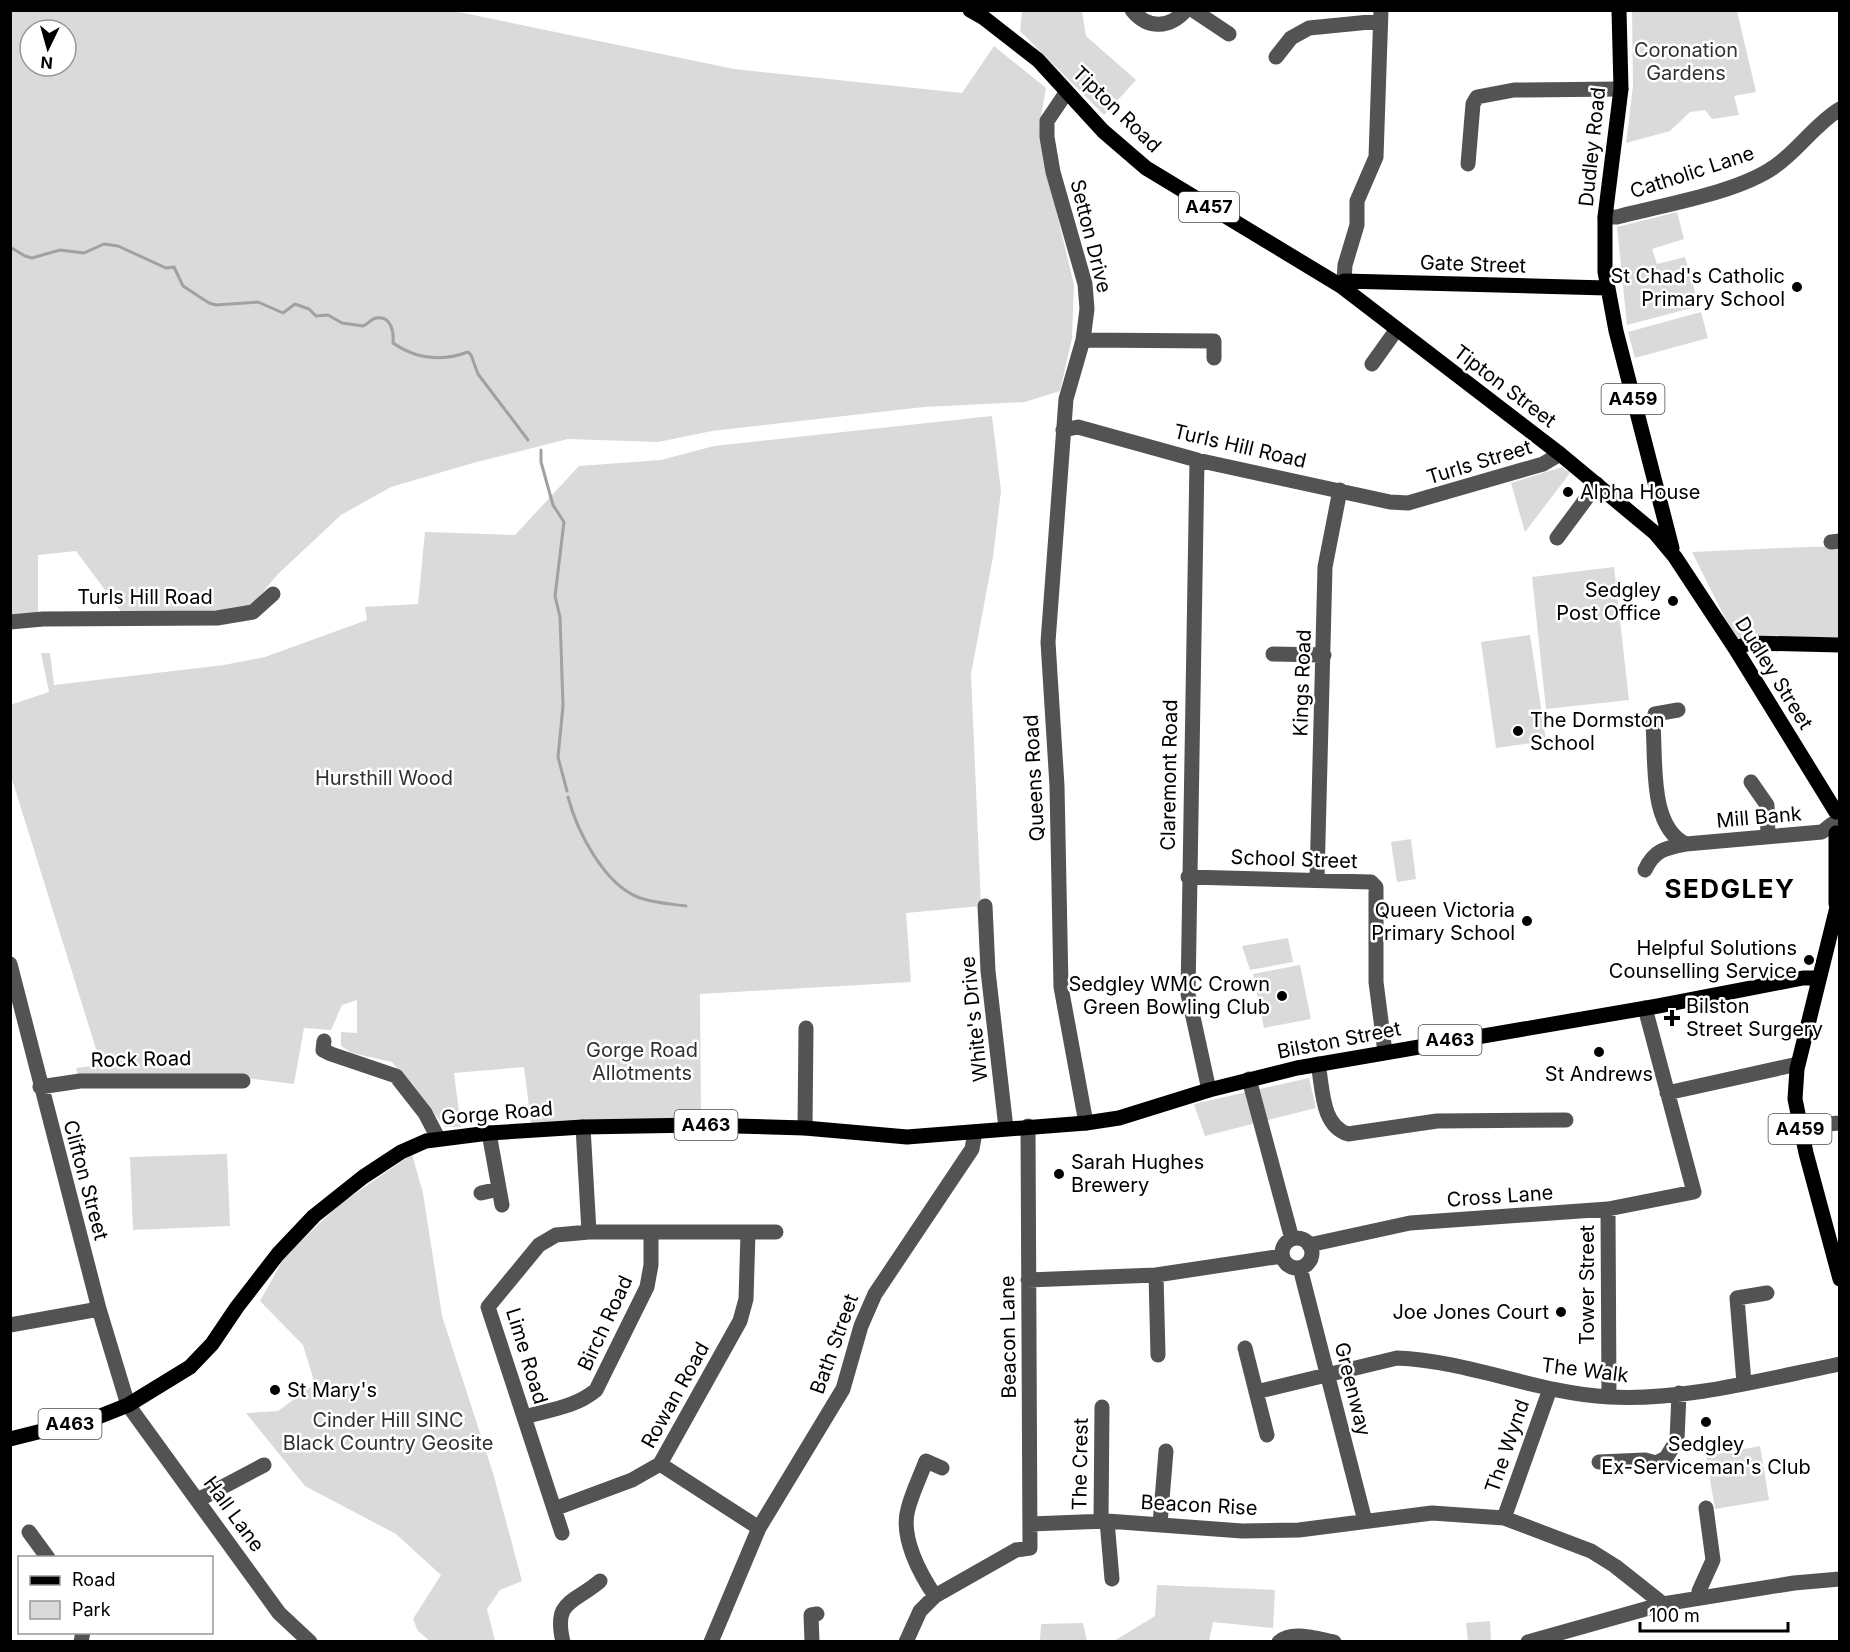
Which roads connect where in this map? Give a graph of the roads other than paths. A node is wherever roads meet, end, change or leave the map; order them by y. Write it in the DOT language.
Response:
graph roads {
  1 [pos="970,10"];
  2 [pos="1132,10"];
  3 [pos="1186,10"];
  4 [pos="1192,10"];
  5 [pos="1619,10"];
  6 [pos="1380,22"];
  7 [pos="1229,34"];
  8 [pos="1276,57"];
  9 [pos="1621,89"];
  10 [pos="1066,93"];
  11 [pos="1838,113"];
  12 [pos="1468,164"];
  13 [pos="1605,217"];
  14 [pos="1342,284"];
  15 [pos="1607,288"];
  16 [pos="1365,304"];
  17 [pos="1397,329"];
  18 [pos="1083,340"];
  19 [pos="1214,358"];
  20 [pos="1372,364"];
  21 [pos="1063,430"];
  22 [pos="1560,454"];
  23 [pos="1197,460"];
  24 [pos="1597,484"];
  25 [pos="1340,490"];
  26 [pos="1619,502"];
  27 [pos="1408,503"];
  28 [pos="1660,511"];
  29 [pos="1557,537"];
  30 [pos="1675,557"];
  31 [pos="273,594"];
  32 [pos="10,622"];
  33 [pos="1839,645"];
  34 [pos="1734,648"];
  35 [pos="1273,654"];
  36 [pos="1324,655"];
  37 [pos="1678,710"];
  38 [pos="1752,792"];
  39 [pos="1837,823"];
  40 [pos="1768,836"];
  41 [pos="1686,844"];
  42 [pos="1645,870"];
  43 [pos="1188,877"];
  44 [pos="1317,879"];
  45 [pos="1838,899"];
  46 [pos="985,906"];
  47 [pos="10,964"];
  48 [pos="1820,978"];
  49 [pos="1645,1008"];
  50 [pos="806,1028"];
  51 [pos="324,1041"];
  52 [pos="1385,1052"];
  53 [pos="1318,1064"];
  54 [pos="1798,1064"];
  55 [pos="1249,1079"];
  56 [pos="243,1081"];
  57 [pos="40,1087"];
  58 [pos="1209,1090"];
  59 [pos="1667,1093"];
  60 [pos="1566,1120"];
  61 [pos="1086,1123"];
  62 [pos="1839,1123"];
  63 [pos="1029,1126"];
  64 [pos="1800,1126"];
  65 [pos="583,1127"];
  66 [pos="805,1128"];
  67 [pos="1006,1128"];
  68 [pos="975,1132"];
  69 [pos="489,1133"];
  70 [pos="438,1138"];
  71 [pos="500,1189"];
  72 [pos="481,1193"];
  73 [pos="502,1205"];
  74 [pos="1608,1209"];
  75 [pos="589,1232"];
  76 [pos="651,1232"];
  77 [pos="776,1232"];
  78 [pos="748,1233"];
  79 [pos="1292,1239"];
  80 [pos="1309,1245"];
  81 [pos="1282,1256"];
  82 [pos="1300,1268"];
  83 [pos="1155,1275"];
  84 [pos="1839,1279"];
  85 [pos="1028,1280"];
  86 [pos="1767,1293"];
  87 [pos="99,1309"];
  88 [pos="10,1325"];
  89 [pos="1245,1348"];
  90 [pos="1158,1355"];
  91 [pos="1839,1364"];
  92 [pos="1328,1376"];
  93 [pos="1744,1383"];
  94 [pos="1550,1389"];
  95 [pos="1256,1392"];
  96 [pos="1679,1393"];
  97 [pos="1608,1397"];
  98 [pos="128,1405"];
  99 [pos="1102,1407"];
  100 [pos="524,1417"];
  101 [pos="1268,1435"];
  102 [pos="10,1439"];
  103 [pos="1166,1451"];
  104 [pos="1599,1462"];
  105 [pos="660,1464"];
  106 [pos="264,1465"];
  107 [pos="942,1468"];
  108 [pos="198,1500"];
  109 [pos="1706,1508"];
  110 [pos="554,1509"];
  111 [pos="1504,1518"];
  112 [pos="1104,1521"];
  113 [pos="1365,1521"];
  114 [pos="1030,1524"];
  115 [pos="1160,1524"];
  116 [pos="759,1528"];
  117 [pos="29,1532"];
  118 [pos="562,1533"];
  119 [pos="47,1556"];
  120 [pos="1112,1579"];
  121 [pos="1839,1579"];
  122 [pos="598,1587"];
  123 [pos="935,1596"];
  124 [pos="1700,1598"];
  125 [pos="1663,1604"];
  126 [pos="817,1614"];
  127 [pos="1280,1640"];
  128 [pos="310,1641"];
  129 [pos="563,1641"];
  130 [pos="711,1641"];
  131 [pos="812,1641"];
  132 [pos="906,1641"];
  133 [pos="1334,1641"];
  134 [pos="1528,1641"];
  1 -- 10 [label="main road, Tipton Road / A457"];
  2 -- 3 [label="street"];
  4 -- 7 [label="street"];
  5 -- 9 [label="main road, Dudley Road / A459"];
  6 -- 8 [label="street"];
  6 -- 14 [label="street"];
  9 -- 12 [label="street"];
  9 -- 13 [label="main road, Dudley Road / A459"];
  10 -- 14 [label="main road, Tipton Road / A457"];
  10 -- 18 [label="street, Setton Drive"];
  11 -- 13 [label="street, Catholic Lane"];
  13 -- 15 [label="main road, Dudley Road / A459"];
  14 -- 15 [label="main road, Gate Street / A457"];
  14 -- 16 [label="main road, Tipton Road / A457"];
  15 -- 28 [label="main road, A459"];
  16 -- 17 [label="main road, Tipton Street / A457"];
  17 -- 20 [label="street"];
  17 -- 22 [label="main road, Tipton Street / A457"];
  18 -- 19 [label="street"];
  18 -- 21 [label="street, Setton Drive"];
  21 -- 23 [label="street, Turls Hill Road"];
  21 -- 61 [label="street, Queens Road"];
  22 -- 24 [label="main road, Tipton Street / A457"];
  22 -- 27 [label="street, Turls Street"];
  23 -- 25 [label="street, Turls Hill Road"];
  23 -- 43 [label="street, Claremont Road"];
  24 -- 26 [label="main road, Tipton Street / A457"];
  24 -- 29 [label="street"];
  25 -- 27 [label="street, Turls Hill Road"];
  25 -- 36 [label="street, Kings Road"];
  26 -- 28 [label="main road, Tipton Street / A457"];
  26 -- 30 [label="main road, Tipton Street / A457"];
  28 -- 30 [label="main road, A459"];
  30 -- 34 [label="main road, Dudley Street / A459"];
  31 -- 32 [label="street, Turls Hill Road"];
  33 -- 34 [label="main road"];
  34 -- 39 [label="main road, Dudley Street / A459"];
  35 -- 36 [label="street"];
  36 -- 44 [label="street, Kings Road"];
  37 -- 41 [label="street"];
  38 -- 40 [label="street"];
  39 -- 40 [label="street, Mill Bank"];
  39 -- 45 [label="main road, A459"];
  40 -- 41 [label="street, Mill Bank"];
  41 -- 42 [label="street, Mill Bank"];
  43 -- 44 [label="street, School Street"];
  43 -- 58 [label="street, Claremont Road"];
  44 -- 52 [label="street, School Street"];
  45 -- 48 [label="main road, A459"];
  46 -- 67 [label="street, White's Drive"];
  47 -- 57 [label="street, Clifton Street"];
  48 -- 49 [label="main road, Bilston Street / A463"];
  48 -- 54 [label="main road, A459"];
  49 -- 52 [label="main road, Bilston Street / A463"];
  49 -- 59 [label="street"];
  50 -- 66 [label="street"];
  51 -- 70 [label="street"];
  52 -- 53 [label="main road, Bilston Street / A463"];
  53 -- 55 [label="main road, Bilston Street / A463"];
  53 -- 60 [label="street"];
  54 -- 59 [label="street"];
  54 -- 64 [label="main road, A459"];
  55 -- 58 [label="main road, Bilston Street / A463"];
  55 -- 79 [label="street"];
  56 -- 57 [label="street, Rock Road"];
  57 -- 87 [label="street, Clifton Street"];
  58 -- 61 [label="main road, Bilston Street / A463"];
  59 -- 74 [label="street, Cross Lane"];
  61 -- 63 [label="main road, Bilston Street / A463"];
  62 -- 64 [label="street"];
  63 -- 67 [label="main road, Bilston Street / A463"];
  63 -- 85 [label="street, Beacon Lane"];
  64 -- 84 [label="main road, A459"];
  65 -- 66 [label="main road, Gorge Road / A463"];
  65 -- 69 [label="main road, Gorge Road / A463"];
  65 -- 75 [label="street"];
  66 -- 68 [label="main road, Gorge Road / A463"];
  67 -- 68 [label="main road, Bilston Street / A463"];
  68 -- 116 [label="street, Bath Street"];
  69 -- 70 [label="main road, Gorge Road / A463"];
  69 -- 71 [label="street"];
  70 -- 98 [label="main road, Gorge Road / A463"];
  71 -- 72 [label="street"];
  71 -- 73 [label="street"];
  74 -- 80 [label="street, Cross Lane"];
  74 -- 97 [label="street, Tower Street"];
  75 -- 76 [label="street"];
  75 -- 100 [label="street, Lime Road"];
  76 -- 78 [label="street"];
  76 -- 100 [label="street, Birch Road"];
  77 -- 78 [label="street"];
  78 -- 105 [label="street, Rowan Road"];
  79 -- 80 [label="street"];
  79 -- 81 [label="street"];
  80 -- 82 [label="street"];
  81 -- 82 [label="street"];
  81 -- 83 [label="street"];
  82 -- 92 [label="street, Greenway"];
  83 -- 85 [label="street"];
  83 -- 90 [label="street"];
  85 -- 114 [label="street, Beacon Lane"];
  86 -- 93 [label="street"];
  87 -- 88 [label="street"];
  87 -- 98 [label="street, Clifton Street"];
  89 -- 95 [label="street"];
  91 -- 93 [label="street, The Walk"];
  92 -- 94 [label="street, The Walk"];
  92 -- 95 [label="street, The Walk"];
  92 -- 113 [label="street, Greenway"];
  93 -- 96 [label="street, The Walk"];
  94 -- 97 [label="street, The Walk"];
  94 -- 111 [label="street, The Wynd"];
  95 -- 101 [label="street"];
  96 -- 97 [label="street, The Walk"];
  96 -- 104 [label="street"];
  98 -- 102 [label="main road, A463"];
  98 -- 108 [label="street, Hall Lane"];
  99 -- 112 [label="street, The Crest"];
  100 -- 110 [label="street, Lime Road"];
  103 -- 115 [label="street"];
  105 -- 110 [label="street"];
  105 -- 116 [label="street, Rowan Road"];
  106 -- 108 [label="street"];
  107 -- 123 [label="street"];
  108 -- 128 [label="street, Hall Lane"];
  109 -- 124 [label="street"];
  110 -- 118 [label="street, Lime Road"];
  111 -- 113 [label="street, Beacon Rise"];
  111 -- 125 [label="street, Beacon Rise"];
  112 -- 114 [label="street, Beacon Rise"];
  112 -- 115 [label="street, Beacon Rise"];
  112 -- 120 [label="street, The Crest"];
  113 -- 115 [label="street, Beacon Rise"];
  114 -- 123 [label="street, Beacon Lane"];
  116 -- 130 [label="street, Bath Street"];
  117 -- 119 [label="street"];
  121 -- 124 [label="street"];
  122 -- 129 [label="street"];
  123 -- 132 [label="street"];
  124 -- 125 [label="street"];
  125 -- 134 [label="street"];
  126 -- 131 [label="street"];
  127 -- 133 [label="street"];
}
